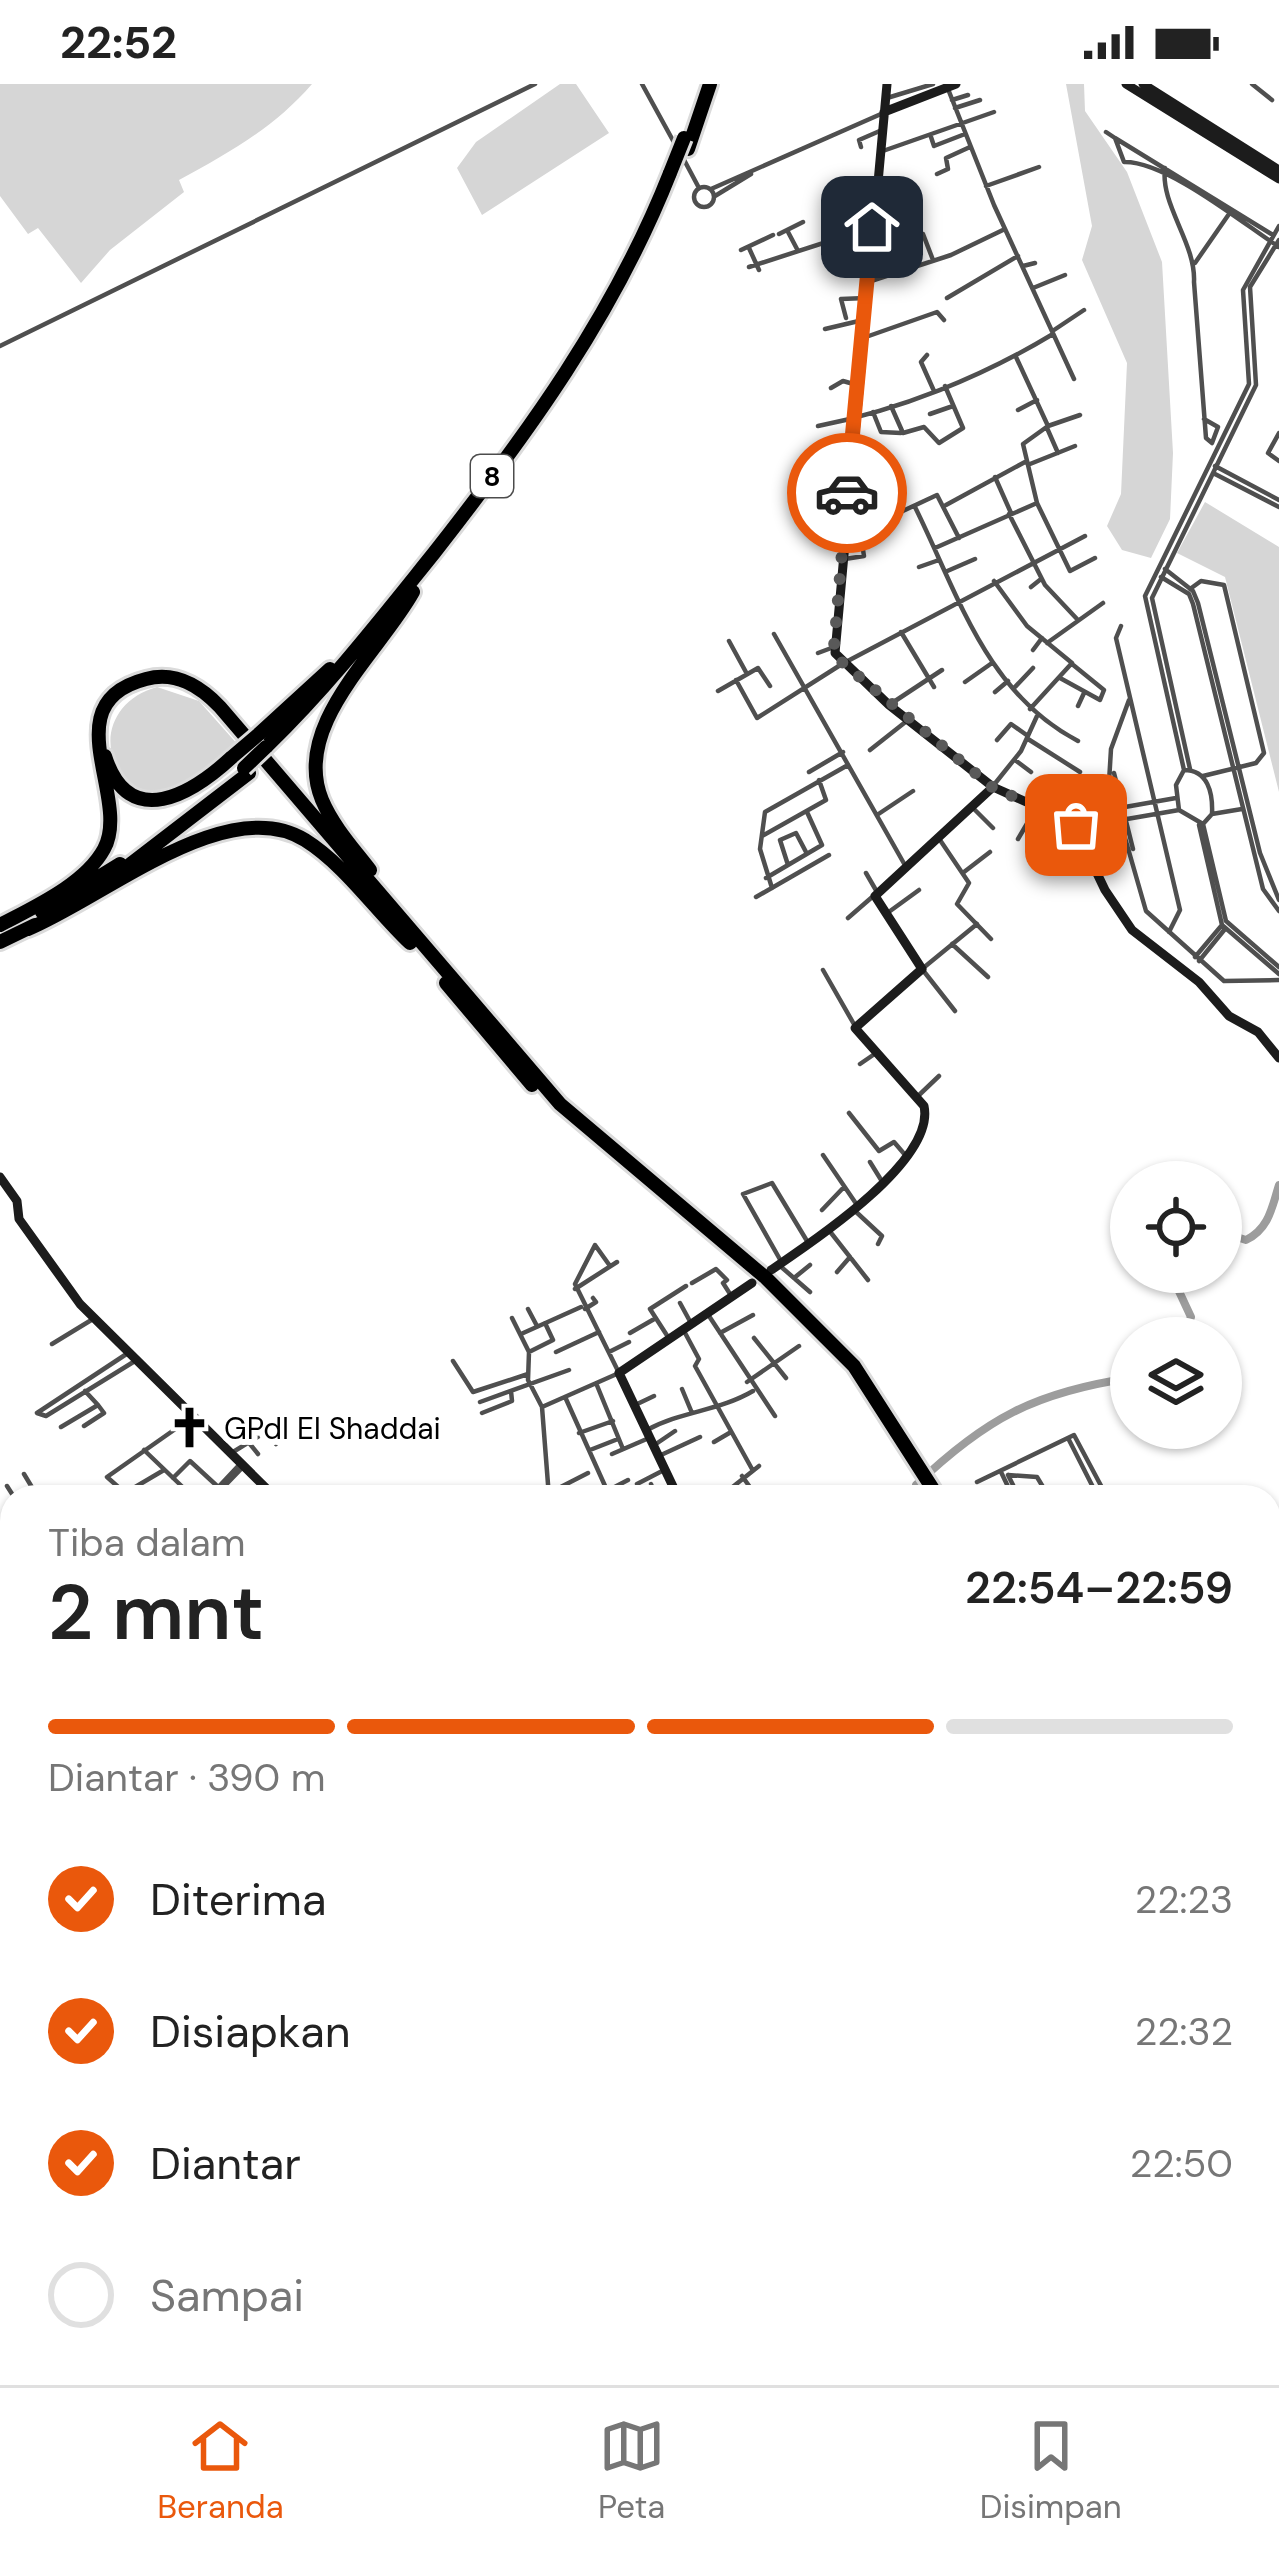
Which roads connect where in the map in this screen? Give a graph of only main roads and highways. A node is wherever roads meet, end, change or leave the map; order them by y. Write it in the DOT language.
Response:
graph roads {
  1 [pos="707,84"];
  2 [pos="409,590"];
  3 [pos="242,766"];
  4 [pos="28,929"];
  5 [pos="0,934"];
  6 [pos="430,958"];
  7 [pos="928,1485"];
  1 -- 2 [label="highway, 8, bridge"];
  2 -- 3 [label="highway, 8, bridge"];
  2 -- 6 [label="highway"];
  3 -- 4 [label="highway, 8"];
  3 -- 5 [label="highway, 8"];
  3 -- 6 [label="highway"];
  4 -- 5 [label="highway, 8"];
  4 -- 6 [label="highway"];
  5 -- 6 [label="highway"];
  6 -- 7 [label="highway"];
}
